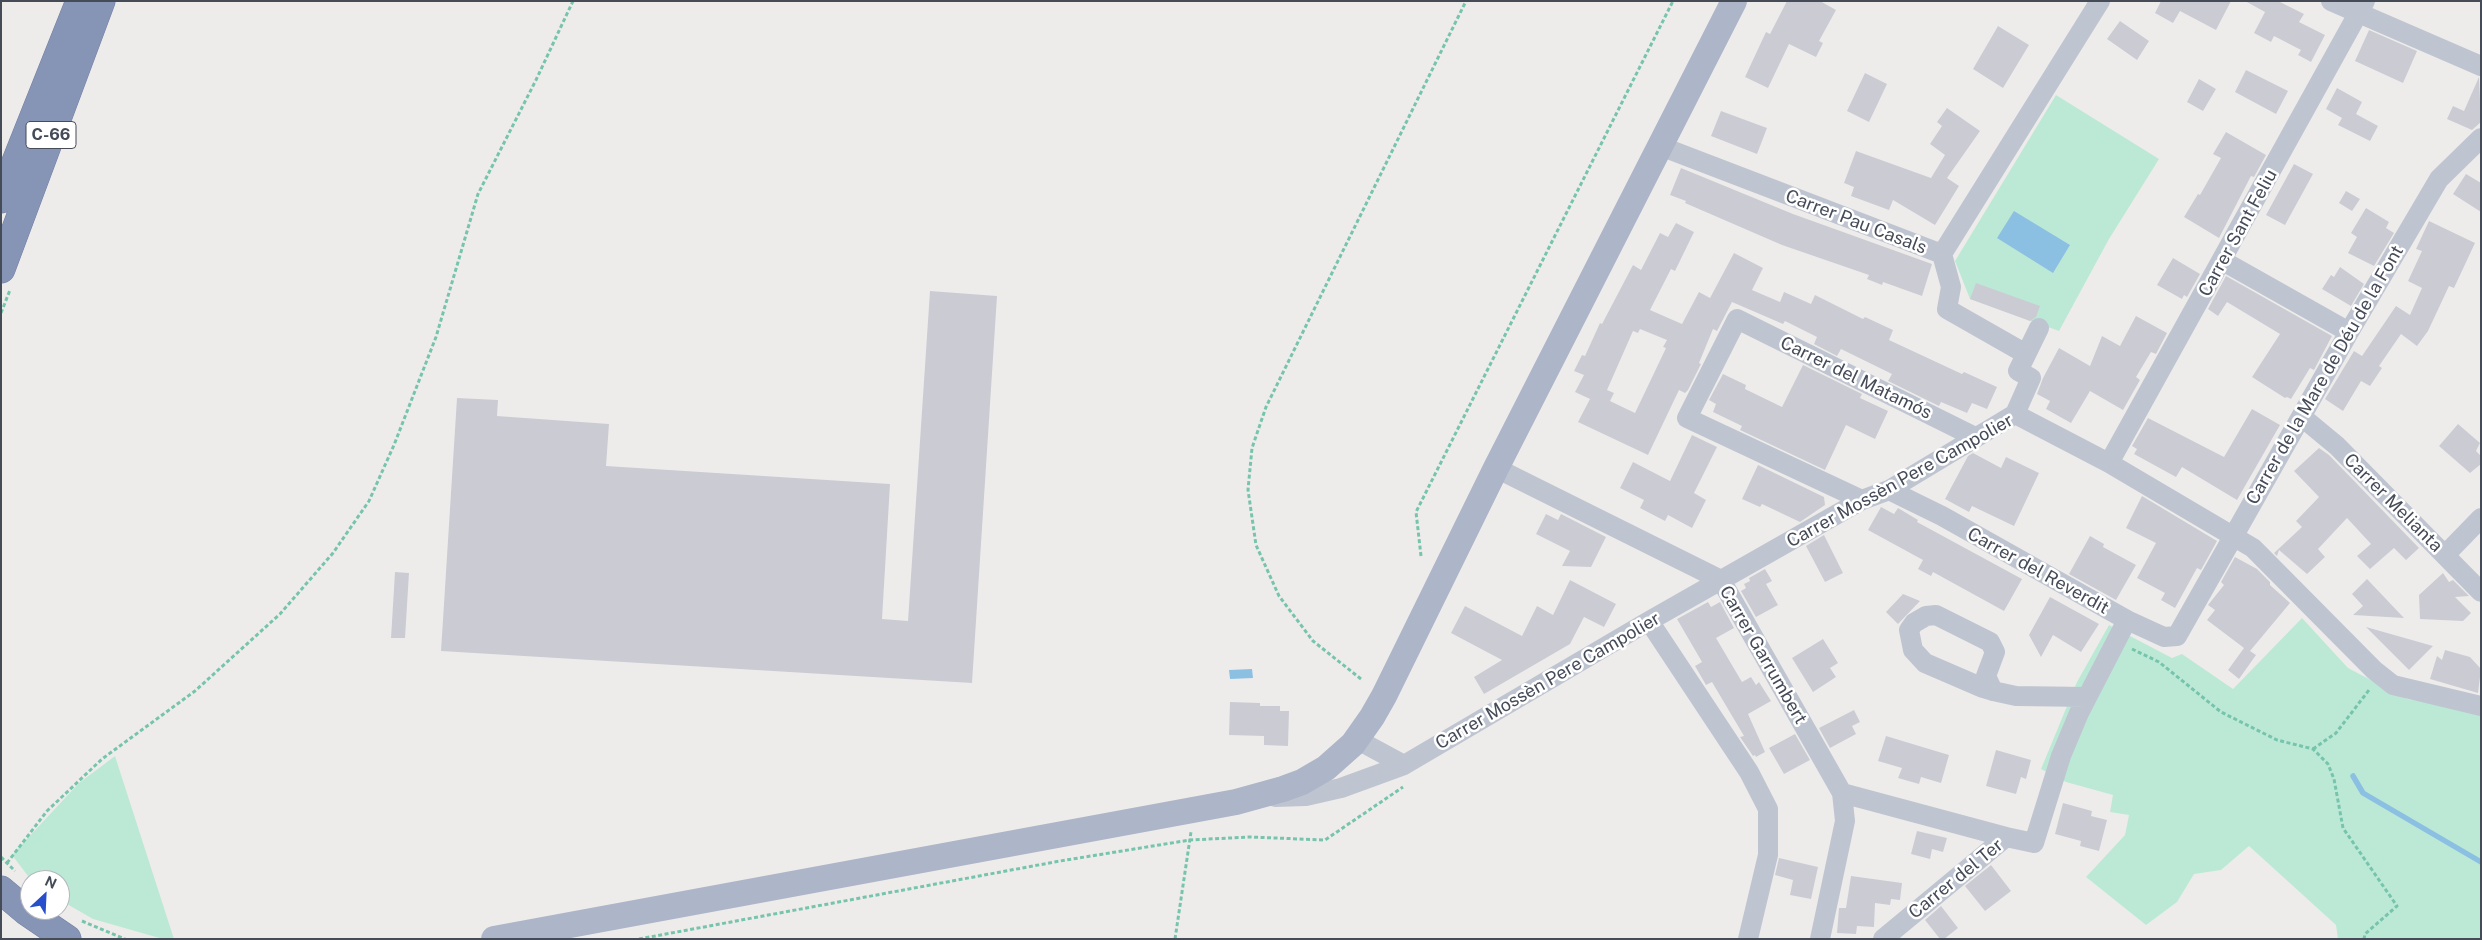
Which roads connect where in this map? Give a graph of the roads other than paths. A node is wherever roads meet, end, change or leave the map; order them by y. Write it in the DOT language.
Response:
graph roads {
  1 [pos="80,1"];
  2 [pos="101,1"];
  3 [pos="1734,1"];
  4 [pos="2100,1"];
  5 [pos="2331,1"];
  6 [pos="2362,7"];
  7 [pos="2481,66"];
  8 [pos="2481,138"];
  9 [pos="1660,146"];
  10 [pos="1,199"];
  11 [pos="1942,254"];
  12 [pos="2223,261"];
  13 [pos="1,269"];
  14 [pos="2039,328"];
  15 [pos="2348,332"];
  16 [pos="2026,354"];
  17 [pos="2016,414"];
  18 [pos="2302,417"];
  19 [pos="1975,437"];
  20 [pos="2110,463"];
  21 [pos="1496,468"];
  22 [pos="1889,490"];
  23 [pos="1862,500"];
  24 [pos="2481,518"];
  25 [pos="2233,535"];
  26 [pos="2445,555"];
  27 [pos="1721,580"];
  28 [pos="2481,592"];
  29 [pos="2127,620"];
  30 [pos="1650,621"];
  31 [pos="2185,624"];
  32 [pos="1993,691"];
  33 [pos="2087,697"];
  34 [pos="2481,706"];
  35 [pos="1356,739"];
  36 [pos="1336,759"];
  37 [pos="1404,765"];
  38 [pos="1353,784"];
  39 [pos="1842,793"];
  40 [pos="1255,798"];
  41 [pos="2006,837"];
  42 [pos="1,890"];
  43 [pos="70,927"];
  44 [pos="494,939"];
  45 [pos="1748,939"];
  46 [pos="1820,939"];
  47 [pos="1883,939"];
  1 -- 10 [label="highway, C-66"];
  2 -- 13 [label="highway, C-66"];
  3 -- 9 [label="main road"];
  4 -- 11 [label="street, Carrer Pau Casals"];
  5 -- 6 [label="street"];
  6 -- 7 [label="street"];
  6 -- 12 [label="street, Carrer Sant Feliu"];
  8 -- 15 [label="street, Carrer de la Mare de Déu de la Font"];
  9 -- 11 [label="street, Carrer Pau Casals"];
  9 -- 21 [label="main road"];
  11 -- 16 [label="street"];
  12 -- 15 [label="street"];
  12 -- 20 [label="street, Carrer Sant Feliu"];
  14 -- 16 [label="street"];
  15 -- 18 [label="street, Carrer de la Mare de Déu de la Font"];
  16 -- 17 [label="street"];
  17 -- 19 [label="street, Carrer Mossèn Pere Campolier"];
  17 -- 20 [label="street, Carrer Mossèn Pere Campolier"];
  18 -- 25 [label="street, Carrer de la Mare de Déu de la Font"];
  18 -- 26 [label="street, Carrer Melianta"];
  19 -- 22 [label="street, Carrer Mossèn Pere Campolier"];
  19 -- 23 [label="street, Carrer del Matamós"];
  20 -- 25 [label="street, Carrer Mossèn Pere Campolier"];
  21 -- 27 [label="street, Carrer Garrumbert"];
  21 -- 35 [label="main road"];
  22 -- 23 [label="street, Carrer Mossèn Pere Campolier"];
  22 -- 29 [label="street, Carrer del Reverdit"];
  23 -- 27 [label="street, Carrer Mossèn Pere Campolier"];
  24 -- 26 [label="street"];
  25 -- 31 [label="street, Carrer de la Mare de Déu de la Font"];
  25 -- 34 [label="street, Carrer Mossèn Pere Campolier"];
  26 -- 28 [label="street, Carrer Melianta"];
  27 -- 30 [label="street, Carrer Mossèn Pere Campolier"];
  27 -- 39 [label="street, Carrer Garrumbert"];
  29 -- 31 [label="street, Carrer del Reverdit"];
  29 -- 33 [label="street"];
  30 -- 37 [label="street, Carrer Mossèn Pere Campolier"];
  30 -- 45 [label="street"];
  32 -- 32 [label="street"];
  32 -- 33 [label="street"];
  33 -- 41 [label="street, Carrer del Ter"];
  35 -- 36 [label="main road"];
  35 -- 37 [label="street"];
  36 -- 38 [label="street"];
  36 -- 40 [label="main road"];
  37 -- 38 [label="street, Carrer Mossèn Pere Campolier"];
  38 -- 40 [label="street, Carrer Mossèn Pere Campolier"];
  39 -- 41 [label="street"];
  39 -- 46 [label="street, Carrer Garrumbert"];
  40 -- 44 [label="main road"];
  41 -- 47 [label="street, Carrer del Ter"];
  42 -- 43 [label="highway"];
}
